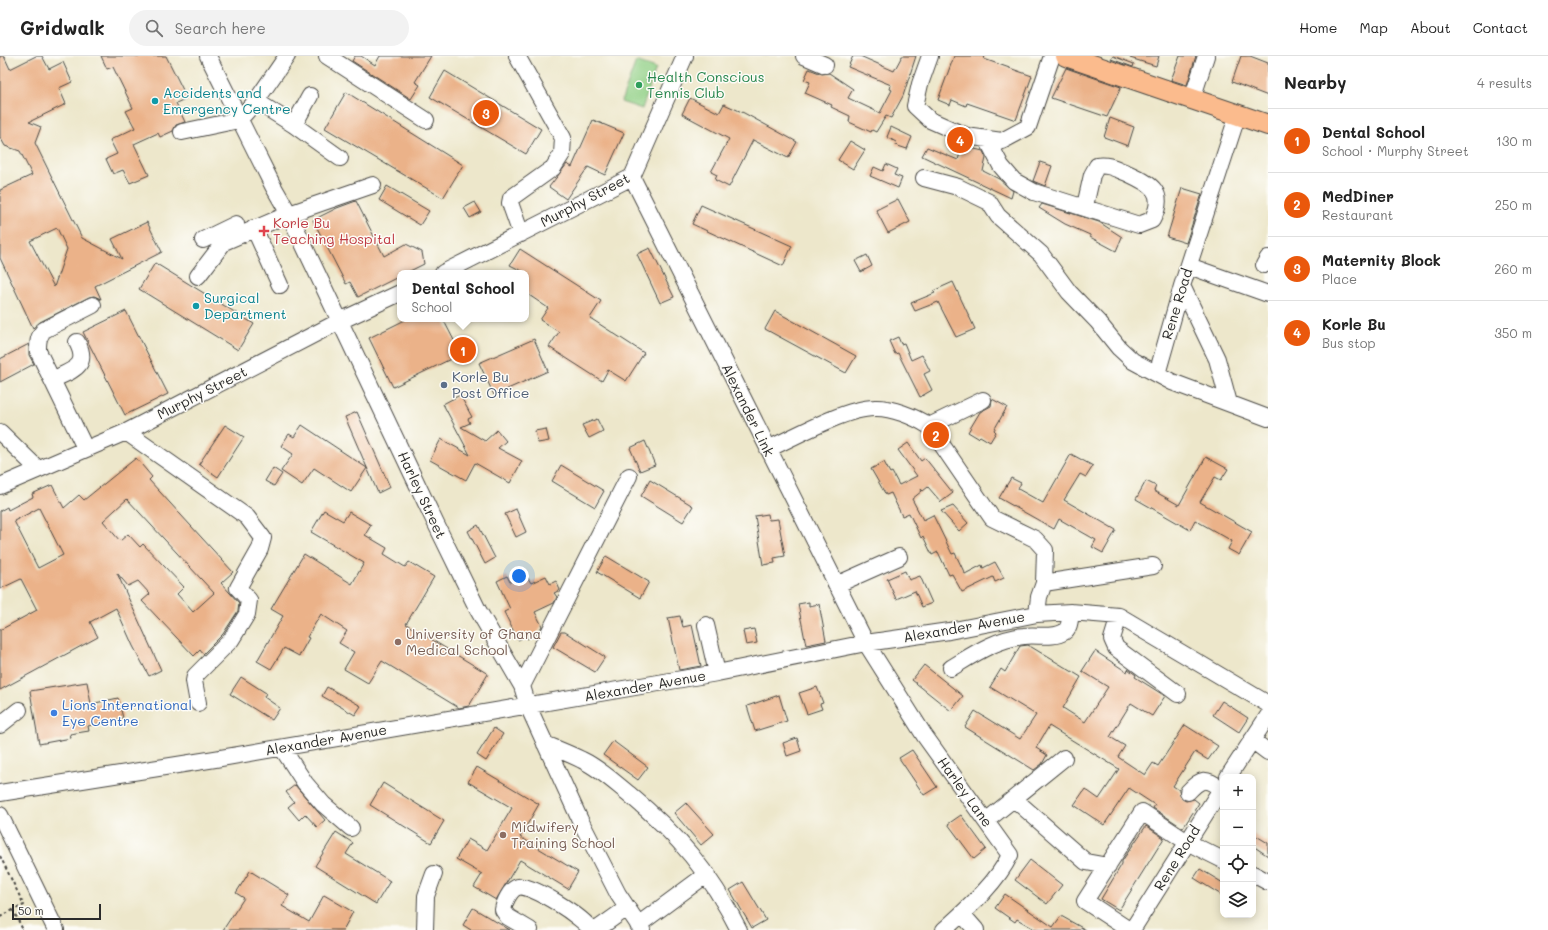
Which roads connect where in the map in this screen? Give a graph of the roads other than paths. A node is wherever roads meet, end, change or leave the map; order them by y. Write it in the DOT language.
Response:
graph roads {
  1 [pos="208,56"];
  2 [pos="287,56"];
  3 [pos="327,56"];
  4 [pos="517,56"];
  5 [pos="684,56"];
  6 [pos="804,56"];
  7 [pos="930,56"];
  8 [pos="1052,56"];
  9 [pos="1066,56"];
  10 [pos="1206,56"];
  11 [pos="825,64"];
  12 [pos="310,96"];
  13 [pos="1192,99"];
  14 [pos="256,101"];
  15 [pos="1238,114"];
  16 [pos="240,120"];
  17 [pos="426,120"];
  18 [pos="294,125"];
  19 [pos="1268,125"];
  20 [pos="182,132"];
  21 [pos="987,139"];
  22 [pos="340,158"];
  23 [pos="632,177"];
  24 [pos="924,178"];
  25 [pos="373,185"];
  26 [pos="1085,206"];
  27 [pos="289,214"];
  28 [pos="252,223"];
  29 [pos="521,234"];
  30 [pos="204,240"];
  31 [pos="1189,266"];
  32 [pos="449,270"];
  33 [pos="198,276"];
  34 [pos="280,284"];
  35 [pos="1182,286"];
  36 [pos="1268,294"];
  37 [pos="397,295"];
  38 [pos="93,305"];
  39 [pos="340,321"];
  40 [pos="77,342"];
  41 [pos="1157,374"];
  42 [pos="52,380"];
  43 [pos="983,400"];
  44 [pos="1229,403"];
  45 [pos="1262,415"];
  46 [pos="929,426"];
  47 [pos="1268,429"];
  48 [pos="0,432"];
  49 [pos="126,432"];
  50 [pos="85,448"];
  51 [pos="768,449"];
  52 [pos="38,469"];
  53 [pos="629,476"];
  54 [pos="0,486"];
  55 [pos="899,557"];
  56 [pos="1152,566"];
  57 [pos="1044,583"];
  58 [pos="836,585"];
  59 [pos="1071,612"];
  60 [pos="1037,614"];
  61 [pos="1119,616"];
  62 [pos="706,625"];
  63 [pos="866,643"];
  64 [pos="951,668"];
  65 [pos="717,673"];
  66 [pos="522,686"];
  67 [pos="1178,694"];
  68 [pos="198,703"];
  69 [pos="1268,704"];
  70 [pos="528,706"];
  71 [pos="19,710"];
  72 [pos="1268,716"];
  73 [pos="0,725"];
  74 [pos="1252,740"];
  75 [pos="545,744"];
  76 [pos="282,748"];
  77 [pos="1268,752"];
  78 [pos="1064,758"];
  79 [pos="1230,774"];
  80 [pos="1220,783"];
  81 [pos="1220,790"];
  82 [pos="1188,792"];
  83 [pos="0,793"];
  84 [pos="1014,799"];
  85 [pos="0,815"];
  86 [pos="986,821"];
  87 [pos="350,828"];
  88 [pos="1187,842"];
  89 [pos="1220,858"];
  90 [pos="1108,866"];
  91 [pos="434,874"];
  92 [pos="707,874"];
  93 [pos="1256,876"];
  94 [pos="1268,882"];
  95 [pos="627,908"];
  96 [pos="962,914"];
  97 [pos="640,928"];
  98 [pos="56,930"];
  99 [pos="424,930"];
  100 [pos="530,930"];
  101 [pos="591,930"];
  102 [pos="596,930"];
  103 [pos="739,930"];
  104 [pos="944,930"];
  105 [pos="976,930"];
  106 [pos="1130,930"];
  1 -- 16 [label="street, Harley Street"];
  2 -- 14 [label="street"];
  3 -- 17 [label="street"];
  4 -- 29 [label="street"];
  5 -- 23 [label="street, Murphy Street"];
  6 -- 11 [label="street"];
  7 -- 21 [label="street"];
  8 -- 21 [label="street"];
  9 -- 13 [label="main road"];
  10 -- 13 [label="street"];
  12 -- 18 [label="street"];
  13 -- 15 [label="main road"];
  14 -- 16 [label="street"];
  14 -- 18 [label="street"];
  15 -- 19 [label="main road"];
  15 -- 31 [label="street, Rene Road"];
  16 -- 20 [label="street"];
  16 -- 27 [label="street, Harley Street"];
  18 -- 22 [label="street"];
  21 -- 26 [label="street"];
  23 -- 29 [label="street, Murphy Street"];
  23 -- 51 [label="street, Alexander Link"];
  24 -- 41 [label="street"];
  25 -- 27 [label="street"];
  26 -- 26 [label="street"];
  27 -- 28 [label="street"];
  27 -- 39 [label="street, Harley Street"];
  28 -- 30 [label="street"];
  28 -- 33 [label="street"];
  28 -- 34 [label="street"];
  29 -- 32 [label="street, Murphy Street"];
  31 -- 35 [label="street, Rene Road"];
  31 -- 36 [label="street"];
  35 -- 41 [label="street, Rene Road"];
  35 -- 44 [label="street"];
  37 -- 39 [label="street, Murphy Street"];
  38 -- 42 [label="street"];
  39 -- 49 [label="street, Murphy Street"];
  39 -- 66 [label="street, Harley Street"];
  40 -- 42 [label="street"];
  41 -- 44 [label="street"];
  42 -- 50 [label="street"];
  43 -- 46 [label="street"];
  44 -- 45 [label="street"];
  45 -- 47 [label="street"];
  46 -- 51 [label="street"];
  46 -- 57 [label="street"];
  48 -- 52 [label="street"];
  49 -- 50 [label="street, Murphy Street"];
  49 -- 68 [label="street"];
  50 -- 52 [label="street, Murphy Street"];
  51 -- 58 [label="street, Alexander Link"];
  52 -- 54 [label="street, Murphy Street"];
  53 -- 66 [label="street"];
  55 -- 58 [label="street"];
  56 -- 57 [label="street"];
  57 -- 60 [label="street"];
  58 -- 63 [label="street, Alexander Link"];
  59 -- 60 [label="street, Alexander Avenue"];
  59 -- 61 [label="street, Alexander Avenue"];
  59 -- 64 [label="street"];
  60 -- 63 [label="street, Alexander Avenue"];
  61 -- 67 [label="street"];
  61 -- 69 [label="street, Alexander Avenue"];
  62 -- 65 [label="street"];
  63 -- 65 [label="street, Alexander Avenue"];
  63 -- 86 [label="street, Harley Lane"];
  65 -- 70 [label="street, Alexander Avenue"];
  66 -- 70 [label="street, Harley Street"];
  70 -- 75 [label="street, Harley Street"];
  70 -- 76 [label="street, Alexander Avenue"];
  71 -- 73 [label="street"];
  72 -- 74 [label="street, Rene Road"];
  74 -- 77 [label="street"];
  74 -- 79 [label="street, Rene Road"];
  75 -- 92 [label="street"];
  75 -- 95 [label="street, Harley Street"];
  76 -- 83 [label="street, Alexander Avenue"];
  76 -- 87 [label="street"];
  78 -- 84 [label="street"];
  80 -- 82 [label="street"];
  81 -- 88 [label="street, Rene Road"];
  84 -- 86 [label="street"];
  84 -- 90 [label="street"];
  85 -- 98 [label="street"];
  86 -- 96 [label="street, Harley Lane"];
  88 -- 89 [label="street"];
  88 -- 90 [label="street"];
  88 -- 106 [label="street, Rene Road"];
  90 -- 106 [label="street"];
  91 -- 99 [label="street"];
  92 -- 97 [label="street"];
  92 -- 103 [label="street"];
  93 -- 94 [label="street"];
  95 -- 97 [label="street, Harley Street"];
  95 -- 102 [label="street"];
  96 -- 104 [label="street, Harley Lane"];
  96 -- 105 [label="street"];
  100 -- 101 [label="street"];
}
